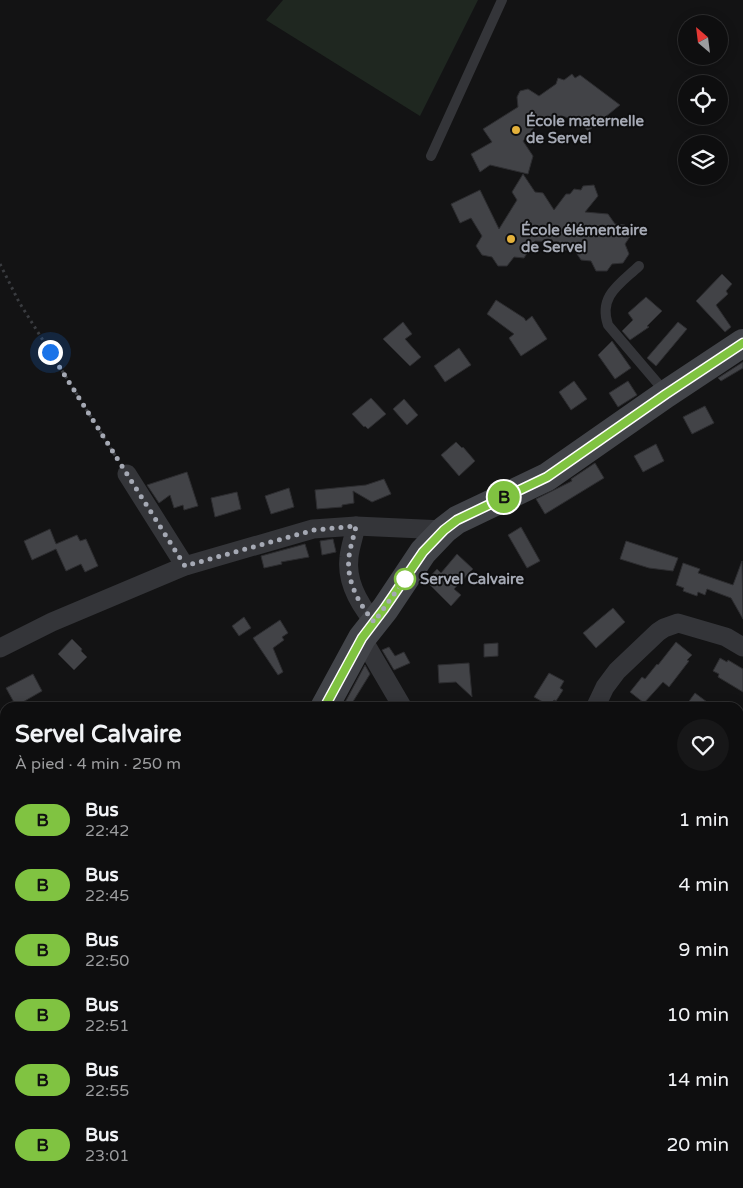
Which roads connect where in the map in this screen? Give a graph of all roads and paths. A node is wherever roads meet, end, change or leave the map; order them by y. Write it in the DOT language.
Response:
graph roads {
  1 [pos="502,0"];
  2 [pos="431,156"];
  3 [pos="0,264"];
  4 [pos="639,266"];
  5 [pos="743,343"];
  6 [pos="666,394"];
  7 [pos="127,474"];
  8 [pos="356,526"];
  9 [pos="444,530"];
  10 [pos="185,566"];
  11 [pos="368,630"];
  12 [pos="0,648"];
  13 [pos="743,648"];
  14 [pos="327,702"];
  15 [pos="400,702"];
  16 [pos="598,702"];
  1 -- 2 [label="lane"];
  3 -- 7 [label="path"];
  4 -- 6 [label="lane"];
  5 -- 6 [label="street"];
  6 -- 9 [label="street"];
  7 -- 10 [label="street"];
  8 -- 9 [label="street"];
  8 -- 10 [label="street"];
  8 -- 11 [label="street"];
  9 -- 11 [label="street"];
  10 -- 12 [label="street"];
  11 -- 14 [label="street"];
  11 -- 15 [label="street"];
  13 -- 16 [label="street"];
}
